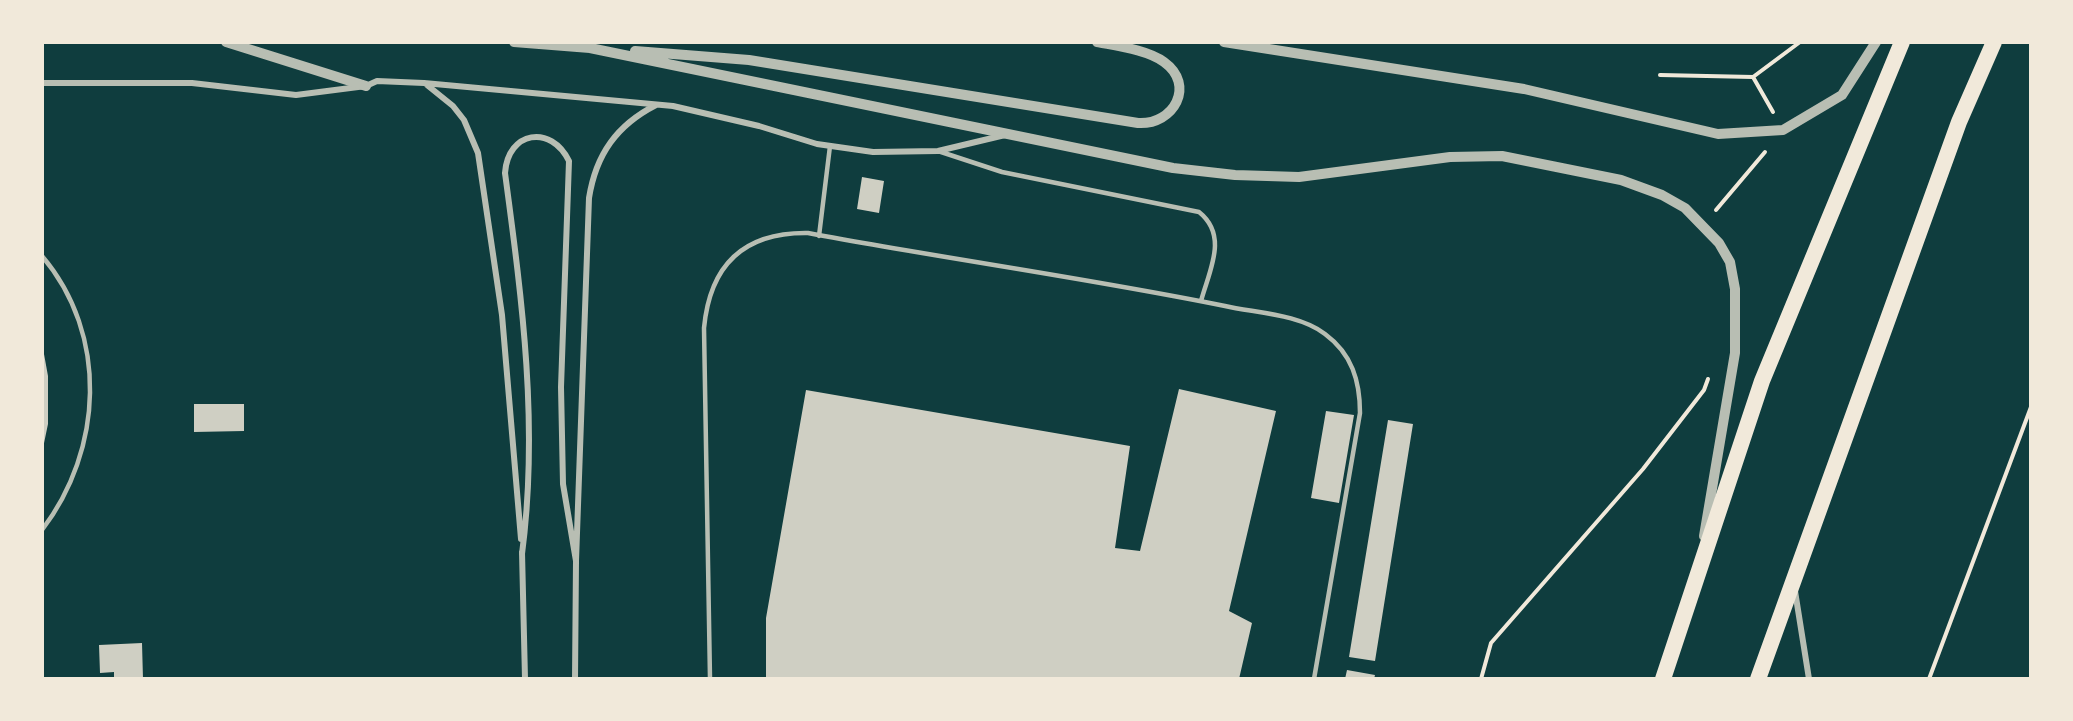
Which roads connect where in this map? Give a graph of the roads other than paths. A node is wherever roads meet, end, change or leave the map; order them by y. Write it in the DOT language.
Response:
graph roads {
  1 [pos="226,42"];
  2 [pos="514,42"];
  3 [pos="1097,42"];
  4 [pos="1224,42"];
  5 [pos="1876,42"];
  6 [pos="1902,42"];
  7 [pos="1994,42"];
  8 [pos="590,48"];
  9 [pos="42,83"];
  10 [pos="424,83"];
  11 [pos="366,86"];
  12 [pos="657,104"];
  13 [pos="1008,134"];
  14 [pos="830,146"];
  15 [pos="938,151"];
  16 [pos="819,236"];
  17 [pos="42,256"];
  18 [pos="1201,301"];
  19 [pos="42,530"];
  20 [pos="522,554"];
  21 [pos="576,561"];
  22 [pos="1699,563"];
  23 [pos="1792,577"];
  24 [pos="525,679"];
  25 [pos="575,679"];
  26 [pos="710,679"];
  27 [pos="1314,679"];
  28 [pos="1663,679"];
  29 [pos="1758,679"];
  30 [pos="1809,679"];
  1 -- 11 [label="street"];
  2 -- 8 [label="street"];
  3 -- 8 [label="street"];
  4 -- 5 [label="street"];
  6 -- 22 [label="highway"];
  7 -- 23 [label="highway"];
  8 -- 13 [label="street"];
  9 -- 11 [label="street"];
  10 -- 11 [label="street"];
  10 -- 12 [label="street"];
  10 -- 20 [label="street"];
  12 -- 14 [label="street"];
  12 -- 21 [label="street"];
  13 -- 15 [label="street"];
  13 -- 22 [label="street"];
  14 -- 15 [label="street"];
  14 -- 16 [label="lane"];
  15 -- 18 [label="lane"];
  16 -- 18 [label="lane"];
  16 -- 26 [label="lane"];
  17 -- 19 [label="lane"];
  18 -- 27 [label="lane"];
  20 -- 21 [label="street"];
  20 -- 24 [label="street"];
  21 -- 25 [label="street"];
  22 -- 28 [label="highway"];
  23 -- 29 [label="highway"];
  23 -- 30 [label="street"];
}
